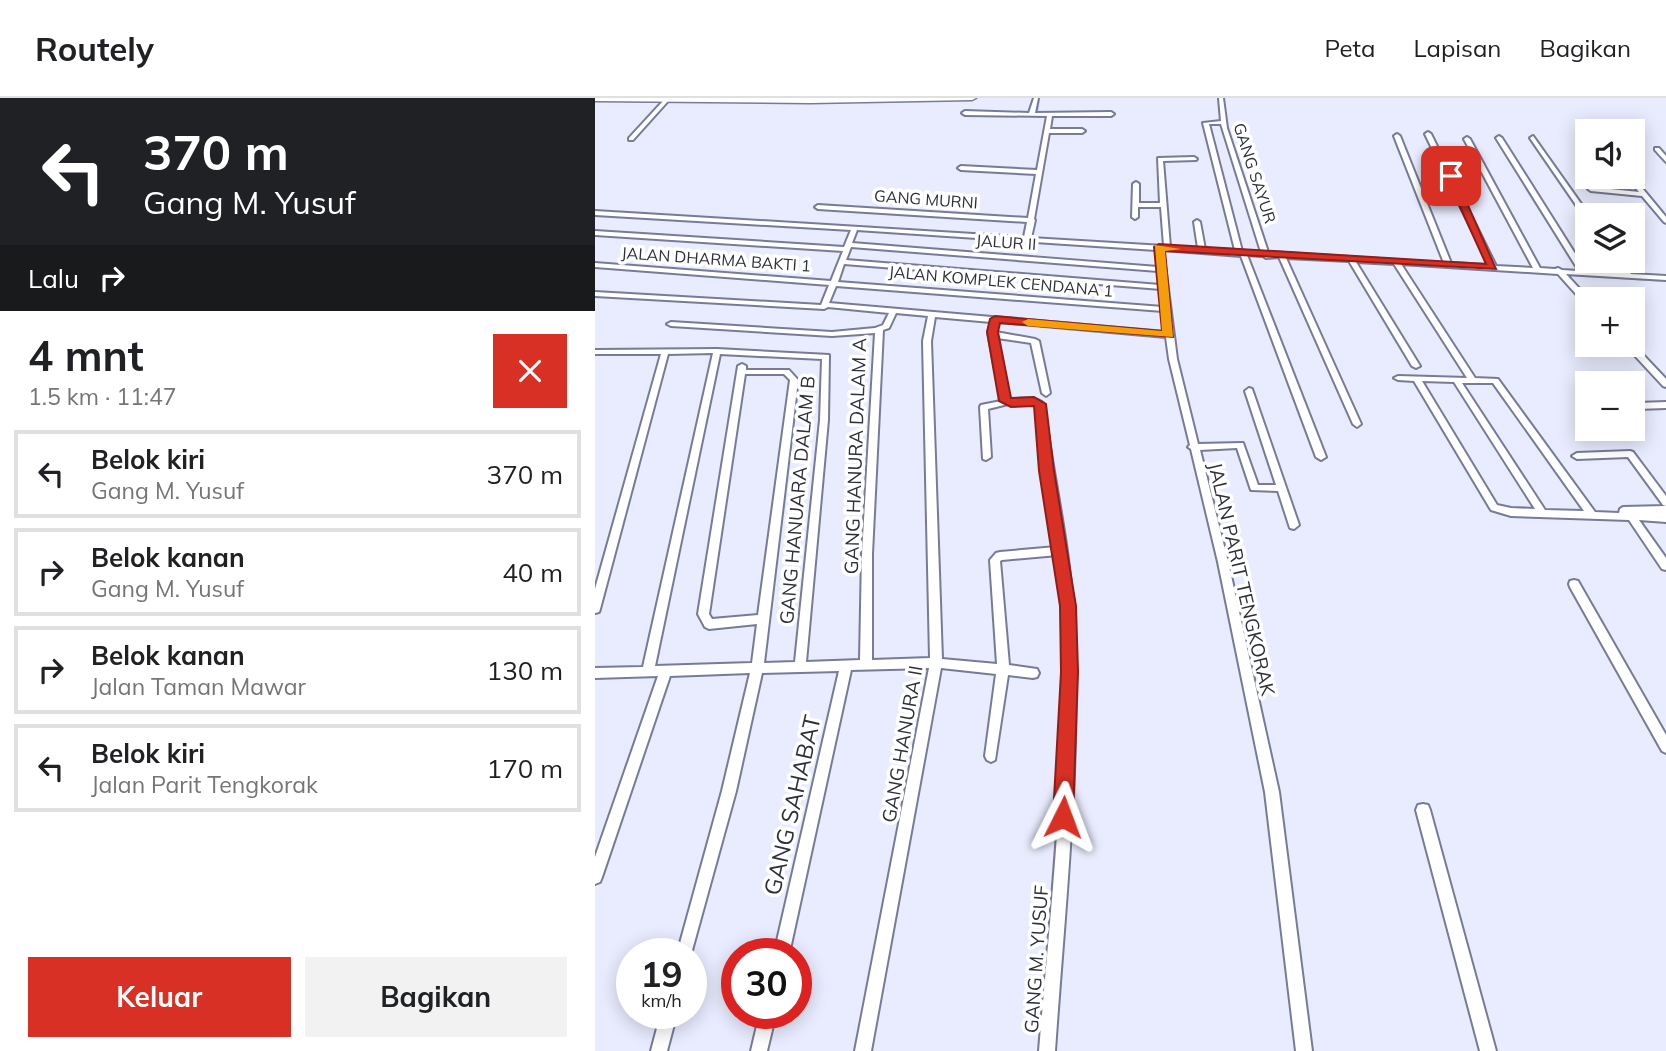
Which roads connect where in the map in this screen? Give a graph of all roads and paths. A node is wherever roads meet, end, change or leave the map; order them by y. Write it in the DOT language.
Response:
graph roads {
  1 [pos="690,98"];
  2 [pos="824,98"];
  3 [pos="836,98"];
  4 [pos="867,98"];
  5 [pos="972,98"];
  6 [pos="1036,98"];
  7 [pos="1221,98"];
  8 [pos="595,100"];
  9 [pos="666,101"];
  10 [pos="965,113"];
  11 [pos="1035,113"];
  12 [pos="1048,114"];
  13 [pos="1111,114"];
  14 [pos="1223,122"];
  15 [pos="1048,131"];
  16 [pos="1082,131"];
  17 [pos="1428,134"];
  18 [pos="1397,136"];
  19 [pos="1499,138"];
  20 [pos="1533,138"];
  21 [pos="631,139"];
  22 [pos="1467,139"];
  23 [pos="1657,149"];
  24 [pos="1194,159"];
  25 [pos="1666,160"];
  26 [pos="961,168"];
  27 [pos="1037,172"];
  28 [pos="1136,184"];
  29 [pos="1591,189"];
  30 [pos="1640,189"];
  31 [pos="1644,194"];
  32 [pos="1577,203"];
  33 [pos="1135,205"];
  34 [pos="1163,205"];
  35 [pos="818,206"];
  36 [pos="595,213"];
  37 [pos="1135,217"];
  38 [pos="1032,220"];
  39 [pos="1666,221"];
  40 [pos="1197,222"];
  41 [pos="855,228"];
  42 [pos="595,233"];
  43 [pos="1027,239"];
  44 [pos="848,247"];
  45 [pos="1163,248"];
  46 [pos="1202,250"];
  47 [pos="1242,254"];
  48 [pos="1266,256"];
  49 [pos="1282,256"];
  50 [pos="1575,259"];
  51 [pos="1352,260"];
  52 [pos="842,262"];
  53 [pos="1397,263"];
  54 [pos="595,265"];
  55 [pos="1449,265"];
  56 [pos="1493,267"];
  57 [pos="1160,269"];
  58 [pos="1537,269"];
  59 [pos="1575,272"];
  60 [pos="1560,273"];
  61 [pos="1598,273"];
  62 [pos="1628,275"];
  63 [pos="1666,278"];
  64 [pos="835,281"];
  65 [pos="1162,288"];
  66 [pos="1575,289"];
  67 [pos="595,294"];
  68 [pos="827,305"];
  69 [pos="1165,309"];
  70 [pos="894,312"];
  71 [pos="932,314"];
  72 [pos="995,319"];
  73 [pos="671,324"];
  74 [pos="877,330"];
  75 [pos="994,335"];
  76 [pos="1168,335"];
  77 [pos="717,351"];
  78 [pos="665,352"];
  79 [pos="595,353"];
  80 [pos="1640,357"];
  81 [pos="1416,366"];
  82 [pos="1398,378"];
  83 [pos="1416,378"];
  84 [pos="1456,379"];
  85 [pos="1472,379"];
  86 [pos="1666,384"];
  87 [pos="1249,391"];
  88 [pos="1046,393"];
  89 [pos="1007,402"];
  90 [pos="1666,404"];
  91 [pos="1645,406"];
  92 [pos="1357,425"];
  93 [pos="1193,447"];
  94 [pos="1577,456"];
  95 [pos="986,457"];
  96 [pos="1321,457"];
  97 [pos="1282,488"];
  98 [pos="1666,503"];
  99 [pos="1666,510"];
  100 [pos="1619,511"];
  101 [pos="1542,513"];
  102 [pos="1592,515"];
  103 [pos="1632,517"];
  104 [pos="1666,518"];
  105 [pos="1294,525"];
  106 [pos="1060,551"];
  107 [pos="1666,566"];
  108 [pos="1574,584"];
  109 [pos="595,609"];
  110 [pos="763,619"];
  111 [pos="936,663"];
  112 [pos="866,665"];
  113 [pos="846,666"];
  114 [pos="800,667"];
  115 [pos="757,669"];
  116 [pos="1003,669"];
  117 [pos="666,671"];
  118 [pos="648,672"];
  119 [pos="595,673"];
  120 [pos="1033,673"];
  121 [pos="1666,747"];
  122 [pos="991,756"];
  123 [pos="1423,810"];
  124 [pos="595,877"];
  125 [pos="688,938"];
  126 [pos="785,938"];
  127 [pos="665,1029"];
  128 [pos="764,1029"];
  129 [pos="659,1051"];
  130 [pos="759,1051"];
  131 [pos="863,1051"];
  132 [pos="1047,1051"];
  133 [pos="1304,1051"];
  134 [pos="1488,1051"];
  1 -- 2 [label="highway"];
  3 -- 4 [label="highway"];
  5 -- 9 [label="highway"];
  6 -- 11 [label="street"];
  7 -- 14 [label="street, GANG SAYUR"];
  8 -- 9 [label="highway"];
  9 -- 21 [label="street"];
  10 -- 11 [label="street"];
  11 -- 12 [label="street"];
  12 -- 13 [label="street"];
  12 -- 15 [label="street"];
  14 -- 47 [label="street"];
  14 -- 48 [label="street, GANG SAYUR"];
  15 -- 16 [label="street"];
  15 -- 27 [label="street"];
  17 -- 56 [label="street"];
  18 -- 55 [label="street"];
  19 -- 50 [label="street"];
  20 -- 32 [label="street"];
  22 -- 58 [label="street"];
  23 -- 25 [label="street"];
  24 -- 34 [label="street, JALAN PARIT TENGKORAK"];
  26 -- 27 [label="street"];
  27 -- 38 [label="street"];
  28 -- 33 [label="street"];
  29 -- 31 [label="street"];
  30 -- 31 [label="street"];
  31 -- 39 [label="street"];
  33 -- 34 [label="street"];
  33 -- 37 [label="street"];
  34 -- 45 [label="street, JALAN PARIT TENGKORAK"];
  35 -- 38 [label="street, GANG MURNI"];
  36 -- 41 [label="street"];
  38 -- 43 [label="street"];
  40 -- 46 [label="street"];
  41 -- 43 [label="street"];
  41 -- 44 [label="street"];
  42 -- 44 [label="street, JALUR II"];
  43 -- 45 [label="street"];
  44 -- 52 [label="street"];
  44 -- 57 [label="street, JALUR II"];
  45 -- 46 [label="street"];
  45 -- 57 [label="street, JALAN PARIT TENGKORAK"];
  46 -- 47 [label="street"];
  47 -- 48 [label="street"];
  47 -- 96 [label="street"];
  48 -- 49 [label="street"];
  49 -- 51 [label="street"];
  49 -- 92 [label="street"];
  51 -- 53 [label="street"];
  51 -- 81 [label="street"];
  52 -- 64 [label="street"];
  52 -- 65 [label="street"];
  53 -- 55 [label="street"];
  53 -- 85 [label="street"];
  54 -- 64 [label="street, JALAN DHARMA BAKTI 1"];
  55 -- 56 [label="street"];
  56 -- 58 [label="street"];
  57 -- 65 [label="street, JALAN PARIT TENGKORAK"];
  58 -- 60 [label="street"];
  59 -- 60 [label="street"];
  60 -- 66 [label="street"];
  61 -- 62 [label="street"];
  62 -- 63 [label="street"];
  64 -- 68 [label="street"];
  64 -- 69 [label="street, JALAN KOMPLEK CENDANA 1"];
  65 -- 69 [label="street, JALAN PARIT TENGKORAK"];
  67 -- 68 [label="street"];
  68 -- 70 [label="street"];
  69 -- 76 [label="street, JALAN PARIT TENGKORAK"];
  70 -- 71 [label="street"];
  70 -- 74 [label="street"];
  71 -- 72 [label="street"];
  71 -- 111 [label="street, GANG HANURA II"];
  72 -- 75 [label="street"];
  72 -- 76 [label="street"];
  73 -- 74 [label="street, GANG HANURA DALAM A"];
  74 -- 112 [label="street, GANG HANURA DALAM A"];
  75 -- 88 [label="street"];
  75 -- 89 [label="street"];
  76 -- 93 [label="street, JALAN PARIT TENGKORAK"];
  77 -- 78 [label="street, GANG HANUARA DALAM B"];
  77 -- 114 [label="street, GANG HANUARA DALAM B"];
  77 -- 118 [label="street"];
  78 -- 79 [label="street, GANG HANUARA DALAM B"];
  78 -- 109 [label="street"];
  80 -- 86 [label="street"];
  82 -- 83 [label="street"];
  83 -- 84 [label="street"];
  83 -- 101 [label="street"];
  84 -- 85 [label="street"];
  84 -- 101 [label="street"];
  85 -- 102 [label="street"];
  87 -- 97 [label="street"];
  89 -- 95 [label="street"];
  89 -- 106 [label="street, GANG M. YUSUF"];
  90 -- 91 [label="street"];
  93 -- 97 [label="street"];
  93 -- 133 [label="street, JALAN PARIT TENGKORAK"];
  94 -- 98 [label="street"];
  97 -- 105 [label="street"];
  99 -- 100 [label="street"];
  101 -- 102 [label="street"];
  102 -- 103 [label="street"];
  103 -- 104 [label="street"];
  103 -- 107 [label="street"];
  106 -- 116 [label="street"];
  106 -- 132 [label="street, GANG M. YUSUF"];
  108 -- 121 [label="street"];
  110 -- 110 [label="street"];
  110 -- 115 [label="street"];
  111 -- 112 [label="street"];
  111 -- 116 [label="street"];
  111 -- 131 [label="street, GANG HANURA II"];
  112 -- 113 [label="street"];
  113 -- 114 [label="street"];
  113 -- 126 [label="street, GANG SAHABAT"];
  114 -- 115 [label="street"];
  115 -- 117 [label="street"];
  115 -- 125 [label="street"];
  116 -- 120 [label="street"];
  116 -- 122 [label="street"];
  117 -- 118 [label="street"];
  117 -- 124 [label="street"];
  118 -- 119 [label="street"];
  123 -- 134 [label="street"];
  127 -- 129 [label="street"];
  128 -- 130 [label="street"];
}
